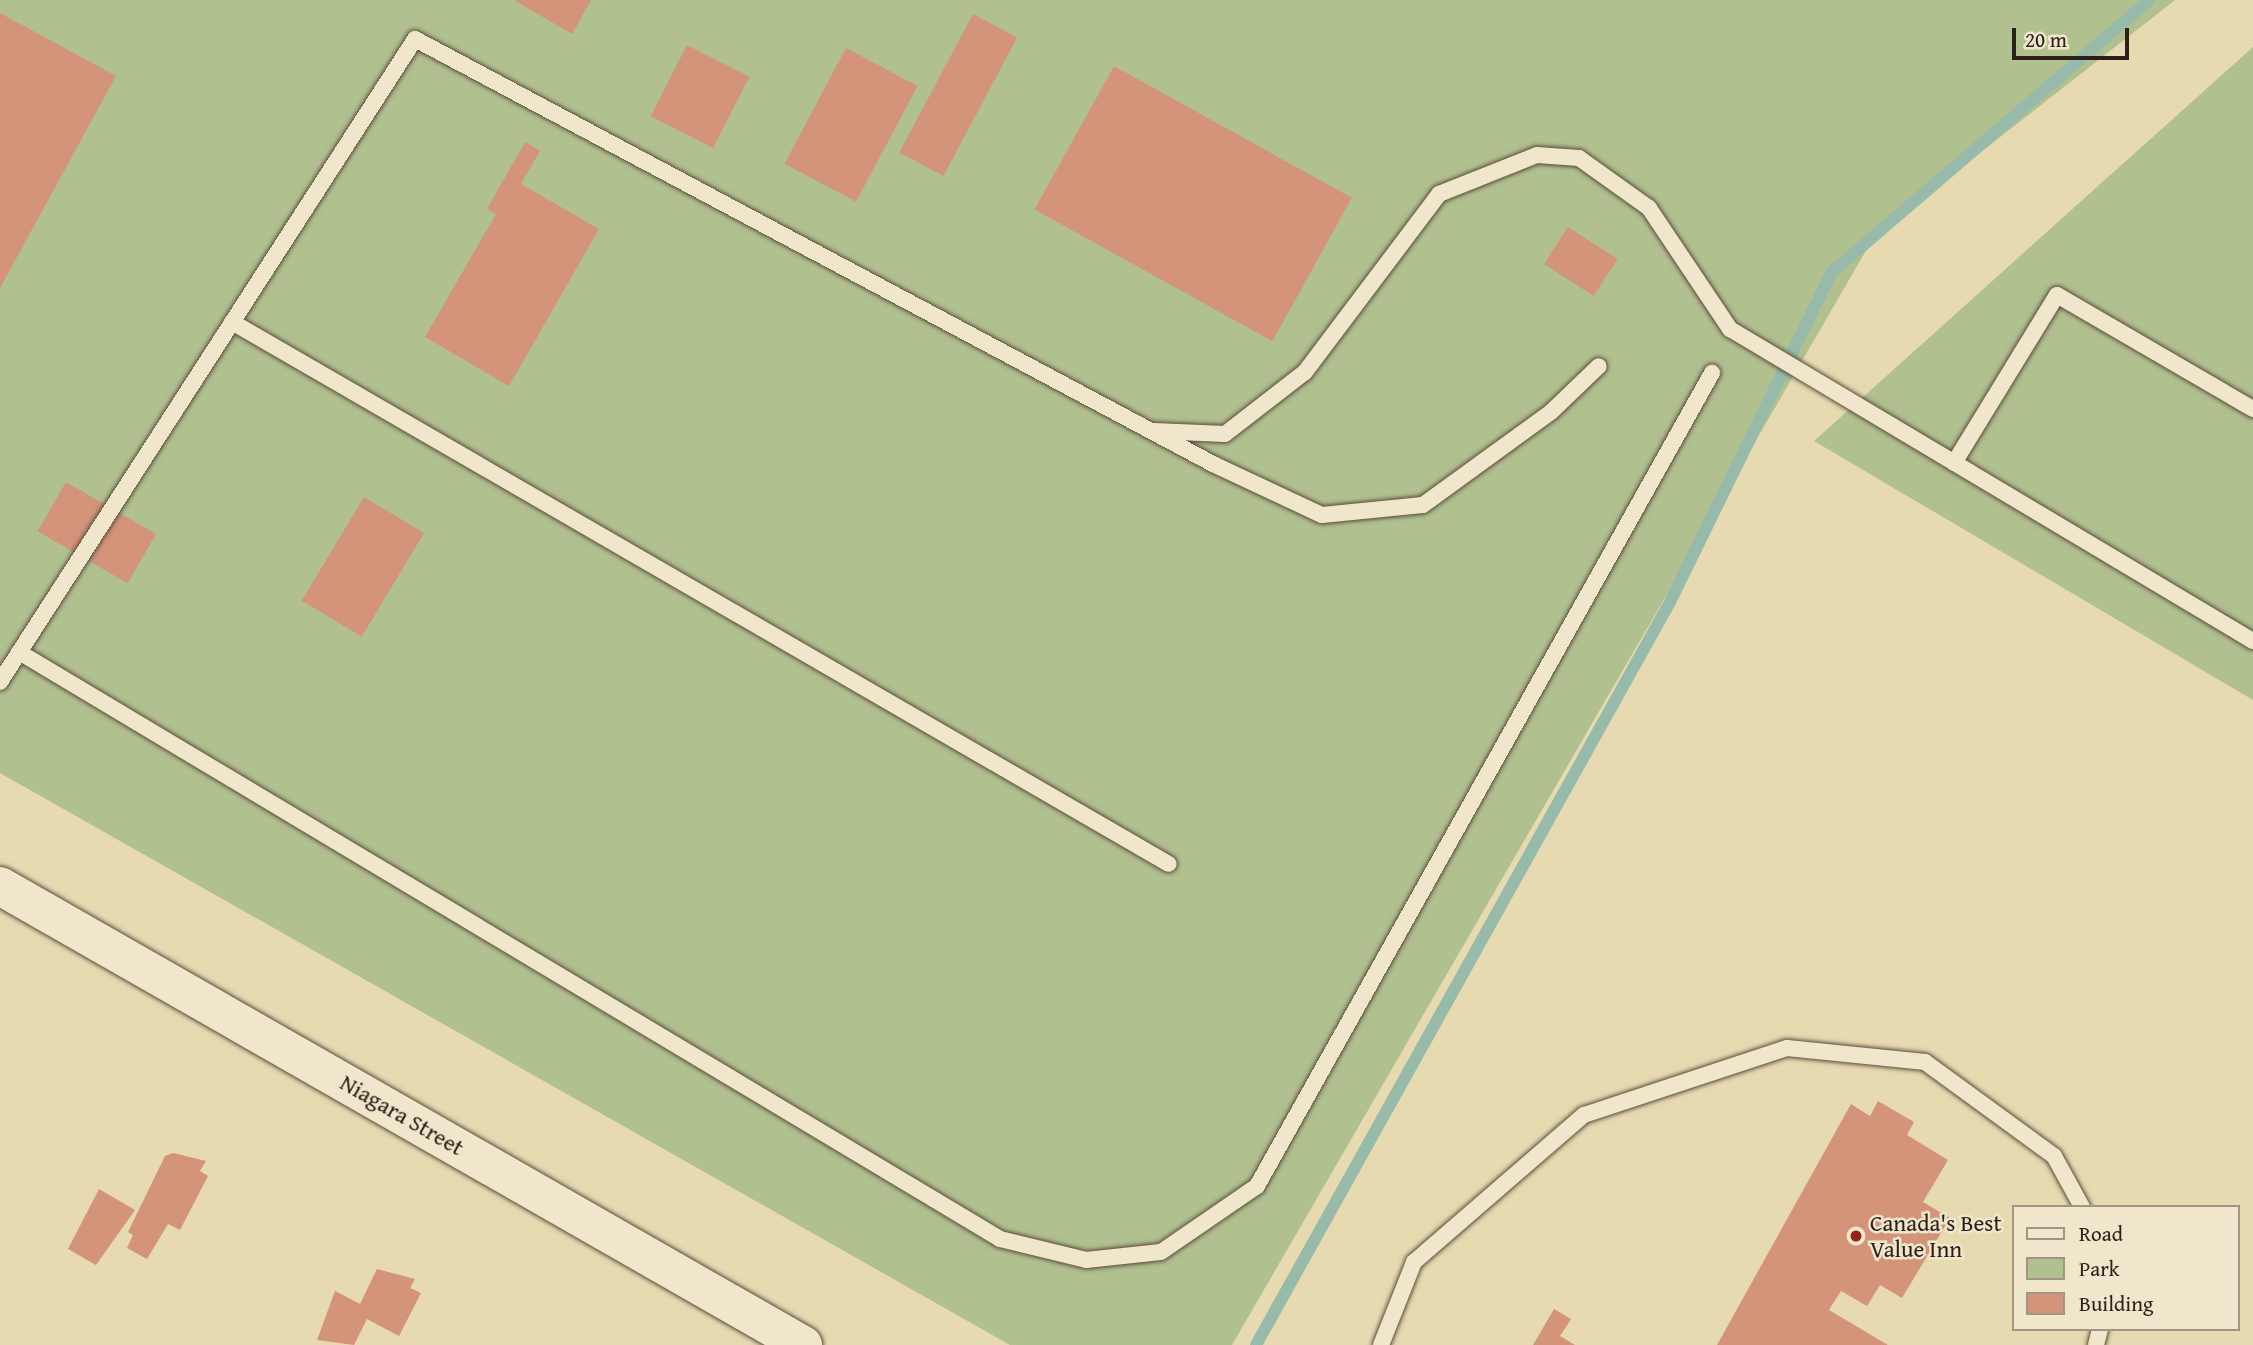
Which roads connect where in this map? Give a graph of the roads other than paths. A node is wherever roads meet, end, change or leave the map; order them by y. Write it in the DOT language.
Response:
graph roads {
  1 [pos="232,322"];
  2 [pos="1599,366"];
  3 [pos="1712,373"];
  4 [pos="2253,410"];
  5 [pos="1149,431"];
  6 [pos="1954,463"];
  7 [pos="2253,641"];
  8 [pos="19,652"];
  9 [pos="0,682"];
  10 [pos="1169,864"];
  11 [pos="0,886"];
  12 [pos="2081,1205"];
  13 [pos="803,1345"];
  14 [pos="1381,1345"];
  1 -- 5 [label="lane"];
  1 -- 8 [label="lane"];
  1 -- 10 [label="lane"];
  2 -- 5 [label="lane"];
  3 -- 8 [label="lane"];
  4 -- 6 [label="lane"];
  5 -- 6 [label="lane"];
  6 -- 7 [label="lane"];
  8 -- 9 [label="lane"];
  11 -- 13 [label="main road, Niagara Street"];
  12 -- 14 [label="lane"];
}
